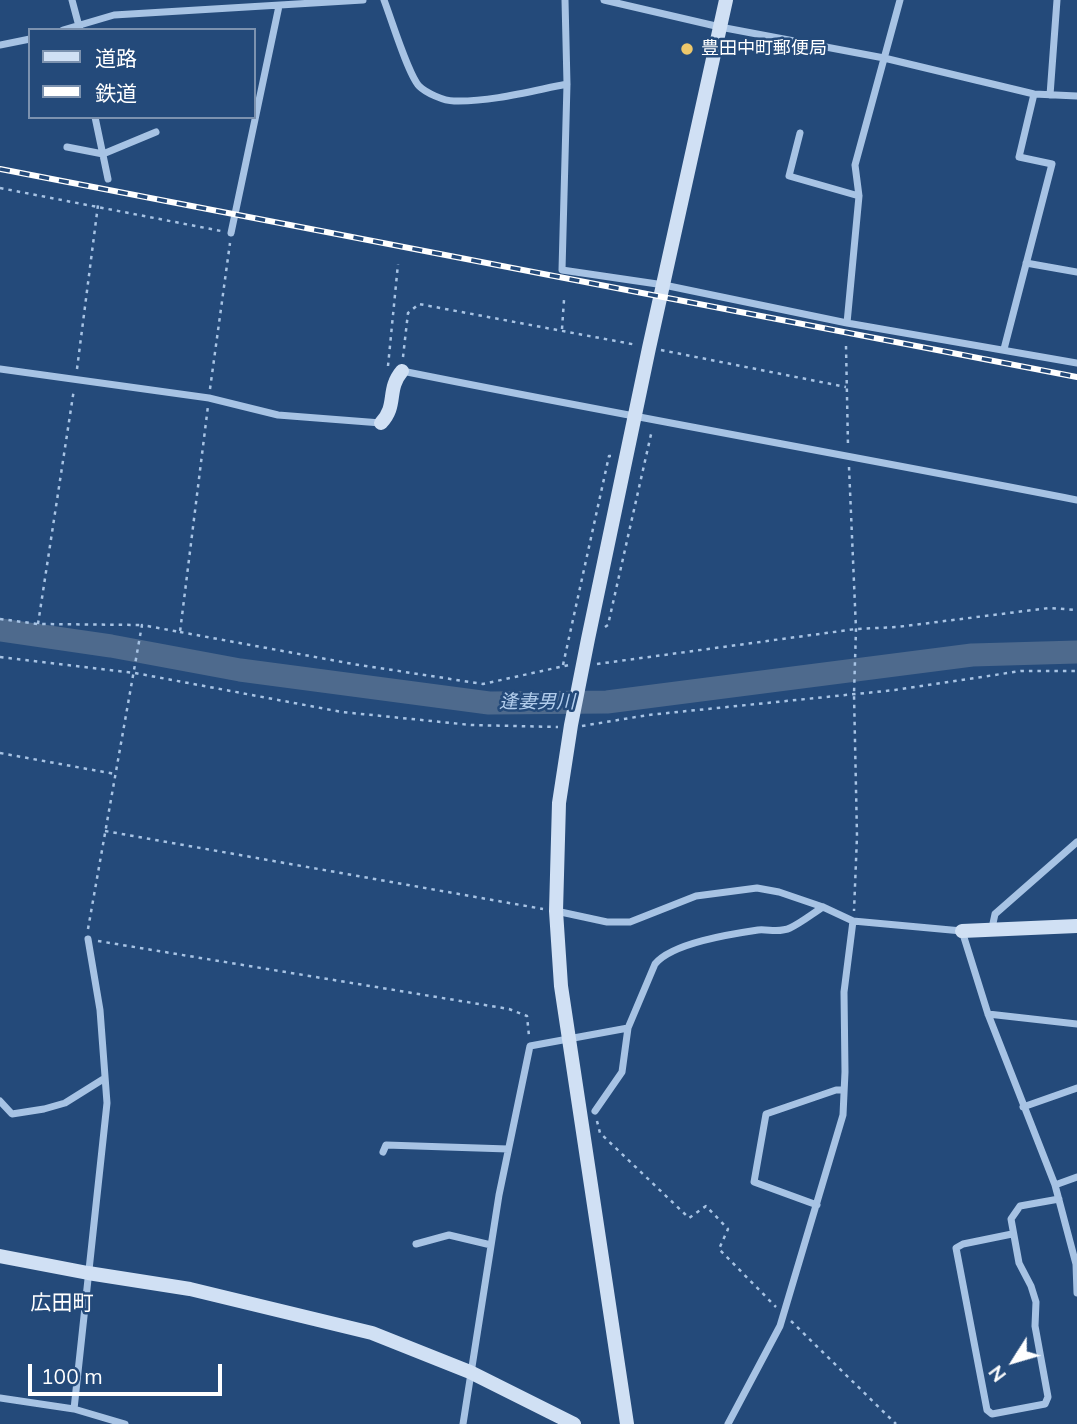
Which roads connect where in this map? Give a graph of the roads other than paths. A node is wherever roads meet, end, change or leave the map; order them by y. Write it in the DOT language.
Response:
graph roads {
  1 [pos="72,0"];
  2 [pos="363,0"];
  3 [pos="384,0"];
  4 [pos="565,0"];
  5 [pos="604,0"];
  6 [pos="726,0"];
  7 [pos="900,0"];
  8 [pos="1057,0"];
  9 [pos="279,6"];
  10 [pos="720,27"];
  11 [pos="79,28"];
  12 [pos="28,39"];
  13 [pos="0,46"];
  14 [pos="884,58"];
  15 [pos="567,84"];
  16 [pos="1034,94"];
  17 [pos="1050,95"];
  18 [pos="1077,96"];
  19 [pos="256,115"];
  20 [pos="95,119"];
  21 [pos="255,119"];
  22 [pos="156,132"];
  23 [pos="800,133"];
  24 [pos="67,147"];
  25 [pos="103,154"];
  26 [pos="108,179"];
  27 [pos="859,196"];
  28 [pos="231,233"];
  29 [pos="1027,262"];
  30 [pos="1077,272"];
  31 [pos="664,285"];
  32 [pos="847,323"];
  33 [pos="1004,349"];
  34 [pos="1077,363"];
  35 [pos="0,369"];
  36 [pos="397,376"];
  37 [pos="635,418"];
  38 [pos="381,423"];
  39 [pos="1077,500"];
  40 [pos="1077,842"];
  41 [pos="822,907"];
  42 [pos="556,911"];
  43 [pos="853,921"];
  44 [pos="1077,926"];
  45 [pos="992,928"];
  46 [pos="962,931"];
  47 [pos="88,939"];
  48 [pos="988,1014"];
  49 [pos="1077,1024"];
  50 [pos="628,1028"];
  51 [pos="568,1039"];
  52 [pos="105,1078"];
  53 [pos="1077,1088"];
  54 [pos="844,1090"];
  55 [pos="0,1101"];
  56 [pos="1023,1107"];
  57 [pos="595,1111"];
  58 [pos="508,1149"];
  59 [pos="383,1152"];
  60 [pos="1077,1177"];
  61 [pos="1055,1185"];
  62 [pos="1059,1199"];
  63 [pos="817,1205"];
  64 [pos="1012,1234"];
  65 [pos="416,1244"];
  66 [pos="491,1245"];
  67 [pos="0,1256"];
  68 [pos="1077,1264"];
  69 [pos="88,1273"];
  70 [pos="1077,1293"];
  71 [pos="470,1372"];
  72 [pos="0,1398"];
  73 [pos="74,1409"];
  74 [pos="125,1424"];
  75 [pos="463,1424"];
  76 [pos="574,1424"];
  77 [pos="627,1424"];
  78 [pos="728,1424"];
  1 -- 11 [label="street"];
  2 -- 9 [label="street"];
  3 -- 15 [label="street"];
  4 -- 15 [label="street"];
  5 -- 10 [label="street"];
  6 -- 10 [label="street"];
  7 -- 14 [label="street"];
  8 -- 17 [label="street"];
  9 -- 11 [label="street"];
  9 -- 19 [label="street"];
  10 -- 14 [label="street"];
  10 -- 31 [label="street"];
  12 -- 13 [label="street"];
  14 -- 16 [label="street"];
  14 -- 27 [label="street"];
  15 -- 31 [label="street"];
  16 -- 17 [label="street"];
  16 -- 29 [label="street"];
  17 -- 18 [label="street"];
  20 -- 25 [label="street"];
  21 -- 28 [label="street"];
  22 -- 25 [label="street"];
  23 -- 27 [label="street"];
  24 -- 25 [label="street"];
  25 -- 26 [label="street"];
  27 -- 32 [label="street"];
  29 -- 30 [label="street"];
  29 -- 33 [label="street"];
  31 -- 32 [label="street"];
  31 -- 37 [label="street"];
  32 -- 33 [label="street"];
  33 -- 34 [label="street"];
  35 -- 38 [label="street"];
  36 -- 37 [label="street"];
  36 -- 38 [label="street"];
  37 -- 39 [label="street"];
  37 -- 42 [label="street"];
  40 -- 45 [label="street"];
  41 -- 42 [label="street"];
  41 -- 43 [label="street"];
  41 -- 50 [label="street"];
  42 -- 51 [label="street"];
  43 -- 46 [label="street"];
  43 -- 54 [label="street"];
  44 -- 45 [label="street"];
  45 -- 46 [label="street"];
  46 -- 48 [label="street"];
  47 -- 52 [label="street"];
  48 -- 49 [label="street"];
  48 -- 56 [label="street"];
  50 -- 51 [label="street"];
  50 -- 57 [label="street"];
  51 -- 58 [label="street"];
  51 -- 77 [label="street"];
  52 -- 55 [label="street"];
  52 -- 69 [label="street"];
  53 -- 56 [label="street"];
  54 -- 63 [label="street"];
  54 -- 63 [label="street"];
  56 -- 61 [label="street"];
  58 -- 59 [label="street"];
  58 -- 66 [label="street"];
  60 -- 61 [label="street"];
  61 -- 62 [label="street"];
  62 -- 64 [label="street"];
  62 -- 68 [label="street"];
  63 -- 78 [label="street"];
  64 -- 64 [label="street"];
  65 -- 66 [label="street"];
  66 -- 71 [label="street"];
  67 -- 69 [label="street"];
  68 -- 70 [label="street"];
  69 -- 71 [label="street"];
  69 -- 73 [label="street"];
  71 -- 75 [label="street"];
  71 -- 76 [label="street"];
  72 -- 73 [label="street"];
  73 -- 74 [label="street"];
}
